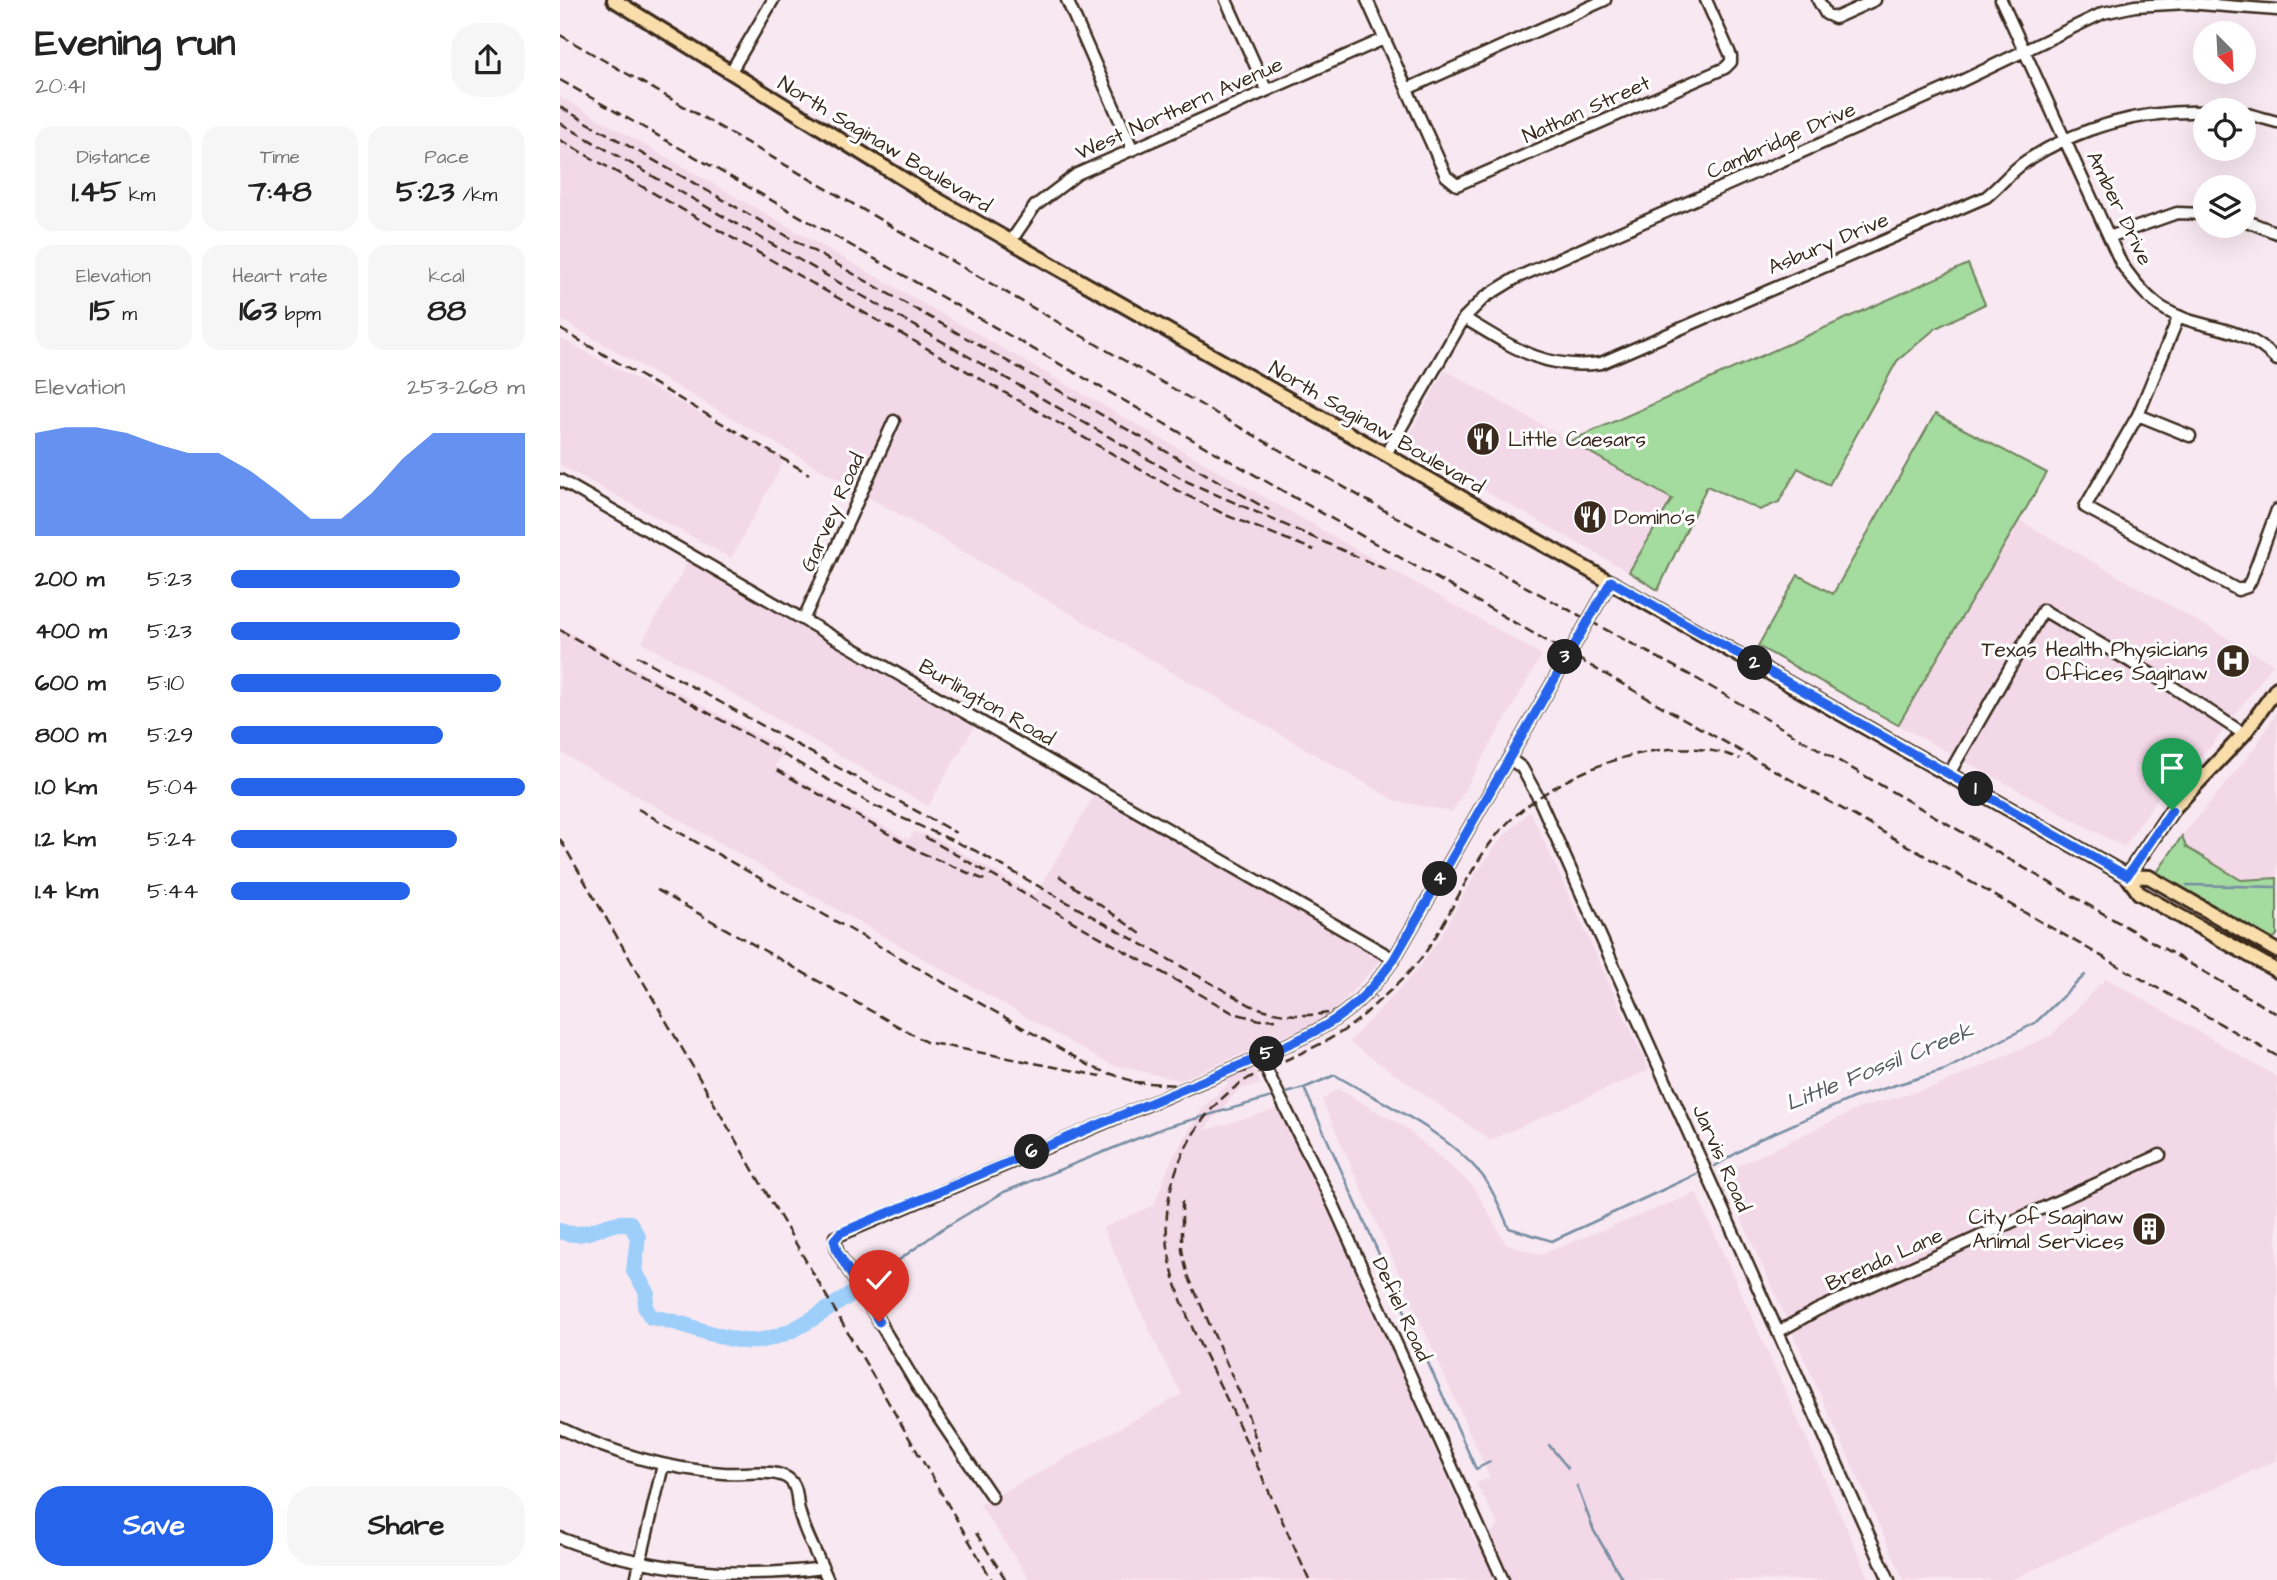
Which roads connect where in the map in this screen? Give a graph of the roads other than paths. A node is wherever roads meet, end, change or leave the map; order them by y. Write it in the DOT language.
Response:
graph roads {
  1 [pos="614,0"];
  2 [pos="773,0"];
  3 [pos="1067,0"];
  4 [pos="1226,0"];
  5 [pos="1367,0"];
  6 [pos="1605,0"];
  7 [pos="1706,0"];
  8 [pos="1818,0"];
  9 [pos="1875,0"];
  10 [pos="2001,0"];
  11 [pos="2258,4"];
  12 [pos="2277,10"];
  13 [pos="1384,39"];
  14 [pos="2024,49"];
  15 [pos="730,73"];
  16 [pos="1266,89"];
  17 [pos="1407,89"];
  18 [pos="2193,113"];
  19 [pos="2256,116"];
  20 [pos="2277,122"];
  21 [pos="2066,142"];
  22 [pos="1132,148"];
  23 [pos="2193,214"];
  24 [pos="2256,225"];
  25 [pos="2277,233"];
  26 [pos="2109,237"];
  27 [pos="1011,241"];
  28 [pos="2179,316"];
  29 [pos="1464,318"];
  30 [pos="2277,360"];
  31 [pos="2138,415"];
  32 [pos="894,421"];
  33 [pos="2190,436"];
  34 [pos="1386,454"];
  35 [pos="560,480"];
  36 [pos="2277,510"];
  37 [pos="1611,581"];
  38 [pos="804,618"];
  39 [pos="2277,688"];
  40 [pos="2244,734"];
  41 [pos="1509,758"];
  42 [pos="1949,774"];
  43 [pos="2127,876"];
  44 [pos="2277,951"];
  45 [pos="1394,959"];
  46 [pos="2277,971"];
  47 [pos="1260,1057"];
  48 [pos="2160,1155"];
  49 [pos="1778,1332"];
  50 [pos="560,1428"];
  51 [pos="663,1465"];
  52 [pos="992,1497"];
  53 [pos="560,1538"];
  54 [pos="640,1563"];
  55 [pos="823,1568"];
  56 [pos="636,1580"];
  57 [pos="828,1580"];
  58 [pos="1503,1580"];
  59 [pos="1889,1580"];
  1 -- 15 [label="main road, North Saginaw Boulevard"];
  2 -- 15 [label="street"];
  3 -- 22 [label="street"];
  4 -- 16 [label="street"];
  5 -- 13 [label="street"];
  6 -- 17 [label="street"];
  7 -- 17 [label="street, Nathan Street"];
  8 -- 9 [label="street"];
  10 -- 14 [label="street, Amber Drive"];
  11 -- 12 [label="street, Cambridge Drive"];
  11 -- 14 [label="street, Cambridge Drive"];
  13 -- 16 [label="street, West Northern Avenue"];
  13 -- 17 [label="street"];
  14 -- 21 [label="street, Amber Drive"];
  14 -- 29 [label="street, Cambridge Drive"];
  15 -- 27 [label="main road, North Saginaw Boulevard"];
  16 -- 22 [label="street, West Northern Avenue"];
  18 -- 21 [label="street, Asbury Drive"];
  19 -- 20 [label="street"];
  21 -- 26 [label="street, Amber Drive"];
  21 -- 29 [label="street, Asbury Drive"];
  22 -- 27 [label="street, West Northern Avenue"];
  23 -- 26 [label="street"];
  24 -- 25 [label="street"];
  26 -- 28 [label="street, Amber Drive"];
  27 -- 34 [label="main road, North Saginaw Boulevard"];
  28 -- 30 [label="street, Amber Drive"];
  28 -- 31 [label="street"];
  29 -- 34 [label="street, Cambridge Drive"];
  31 -- 33 [label="street"];
  31 -- 36 [label="street"];
  32 -- 38 [label="street, Garvey Road"];
  34 -- 37 [label="main road, North Saginaw Boulevard"];
  35 -- 38 [label="street, Burlington Road"];
  37 -- 41 [label="street"];
  37 -- 42 [label="main road, North Saginaw Boulevard"];
  38 -- 45 [label="street, Burlington Road"];
  39 -- 40 [label="main road"];
  40 -- 42 [label="street"];
  40 -- 43 [label="main road"];
  41 -- 45 [label="street"];
  41 -- 49 [label="street, Jarvis Road"];
  42 -- 43 [label="main road, North Saginaw Boulevard"];
  43 -- 44 [label="main road, North Saginaw Boulevard"];
  43 -- 46 [label="main road, North Saginaw Boulevard"];
  45 -- 47 [label="street"];
  47 -- 52 [label="street"];
  47 -- 58 [label="street, Defiel Road"];
  48 -- 49 [label="street, Brenda Lane"];
  49 -- 59 [label="street, Jarvis Road"];
  50 -- 51 [label="street"];
  51 -- 54 [label="street"];
  51 -- 55 [label="street"];
  53 -- 54 [label="street"];
  54 -- 55 [label="street"];
  54 -- 56 [label="street"];
  55 -- 57 [label="street"];
}
